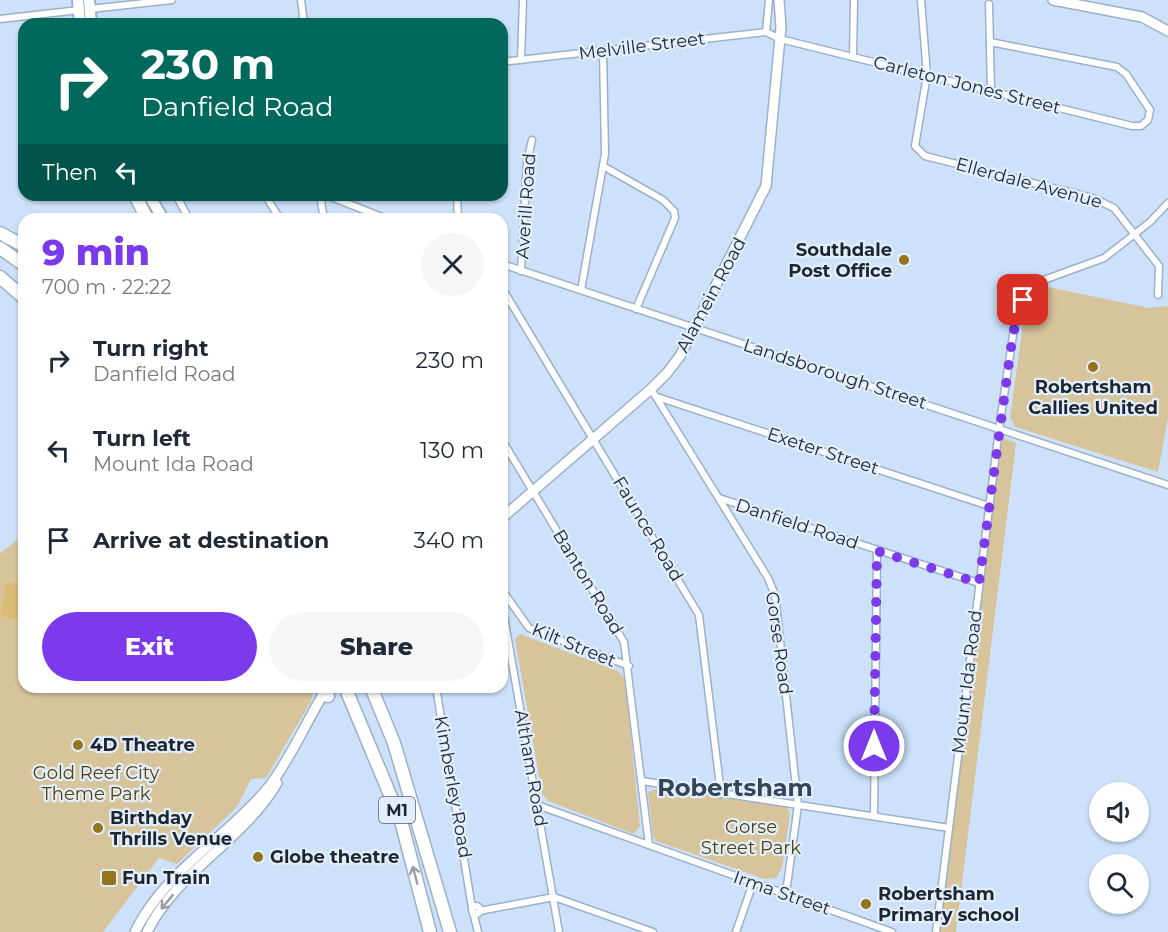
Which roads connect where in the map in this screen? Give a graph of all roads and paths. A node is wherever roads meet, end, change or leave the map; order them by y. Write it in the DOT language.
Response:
graph roads {
  1 [pos="172,0"];
  2 [pos="301,0"];
  3 [pos="523,0"];
  4 [pos="769,0"];
  5 [pos="854,0"];
  6 [pos="921,0"];
  7 [pos="1053,0"];
  8 [pos="781,2"];
  9 [pos="988,4"];
  10 [pos="84,5"];
  11 [pos="303,18"];
  12 [pos="0,19"];
  13 [pos="1168,31"];
  14 [pos="766,32"];
  15 [pos="780,39"];
  16 [pos="990,42"];
  17 [pos="603,50"];
  18 [pos="854,57"];
  19 [pos="521,60"];
  20 [pos="508,61"];
  21 [pos="927,75"];
  22 [pos="991,91"];
  23 [pos="532,140"];
  24 [pos="603,166"];
  25 [pos="341,201"];
  26 [pos="1168,203"];
  27 [pos="372,213"];
  28 [pos="0,233"];
  29 [pos="1134,234"];
  30 [pos="18,243"];
  31 [pos="0,248"];
  32 [pos="18,261"];
  33 [pos="508,266"];
  34 [pos="0,269"];
  35 [pos="521,271"];
  36 [pos="0,277"];
  37 [pos="18,282"];
  38 [pos="581,290"];
  39 [pos="18,293"];
  40 [pos="1158,295"];
  41 [pos="508,298"];
  42 [pos="636,309"];
  43 [pos="694,327"];
  44 [pos="654,393"];
  45 [pos="999,429"];
  46 [pos="593,438"];
  47 [pos="508,450"];
  48 [pos="1168,485"];
  49 [pos="534,491"];
  50 [pos="719,498"];
  51 [pos="989,506"];
  52 [pos="508,513"];
  53 [pos="877,551"];
  54 [pos="979,583"];
  55 [pos="508,598"];
  56 [pos="508,639"];
  57 [pos="629,666"];
  58 [pos="325,693"];
  59 [pos="325,693"];
  60 [pos="347,693"];
  61 [pos="367,693"];
  62 [pos="373,693"];
  63 [pos="437,693"];
  64 [pos="403,772"];
  65 [pos="642,782"];
  66 [pos="720,794"];
  67 [pos="537,805"];
  68 [pos="798,805"];
  69 [pos="874,816"];
  70 [pos="949,828"];
  71 [pos="650,845"];
  72 [pos="753,883"];
  73 [pos="786,893"];
  74 [pos="554,897"];
  75 [pos="476,909"];
  76 [pos="135,932"];
  77 [pos="147,932"];
  78 [pos="430,932"];
  79 [pos="450,932"];
  80 [pos="478,932"];
  81 [pos="560,932"];
  82 [pos="653,932"];
  83 [pos="736,932"];
  84 [pos="892,932"];
  85 [pos="936,932"];
  1 -- 10 [label="street"];
  2 -- 11 [label="street"];
  3 -- 19 [label="street"];
  4 -- 14 [label="street"];
  5 -- 18 [label="street"];
  6 -- 21 [label="street"];
  7 -- 13 [label="main road"];
  8 -- 15 [label="main road, Alamein Road"];
  9 -- 16 [label="street"];
  10 -- 12 [label="street"];
  14 -- 15 [label="street"];
  14 -- 17 [label="street, Melville Street"];
  15 -- 18 [label="street, Carleton Jones Street"];
  15 -- 43 [label="main road, Alamein Road"];
  16 -- 22 [label="street"];
  16 -- 22 [label="street, Carleton Jones Street"];
  17 -- 19 [label="street, Melville Street"];
  17 -- 24 [label="street"];
  18 -- 21 [label="street, Carleton Jones Street"];
  19 -- 20 [label="street, Melville Street"];
  21 -- 22 [label="street, Carleton Jones Street"];
  21 -- 29 [label="street, Ellerdale Avenue"];
  23 -- 35 [label="street, Averill Road"];
  24 -- 38 [label="street"];
  24 -- 42 [label="street"];
  25 -- 27 [label="street"];
  26 -- 29 [label="street"];
  28 -- 30 [label="highway"];
  29 -- 40 [label="street, Ellerdale Avenue"];
  29 -- 45 [label="street, Mount Ida Road"];
  31 -- 32 [label="highway"];
  33 -- 35 [label="street, Landsborough Street"];
  34 -- 37 [label="highway"];
  35 -- 38 [label="street, Landsborough Street"];
  36 -- 39 [label="highway"];
  38 -- 42 [label="street, Landsborough Street"];
  41 -- 46 [label="street, Faunce Road"];
  42 -- 43 [label="street, Landsborough Street"];
  43 -- 44 [label="main road, Alamein Road"];
  43 -- 45 [label="street, Landsborough Street"];
  44 -- 46 [label="main road, Alamein Road"];
  44 -- 50 [label="street, Gorse Road"];
  44 -- 51 [label="street, Exeter Street"];
  45 -- 48 [label="street, Landsborough Street"];
  45 -- 51 [label="street, Mount Ida Road"];
  46 -- 49 [label="main road, Alamein Road"];
  46 -- 66 [label="street, Faunce Road"];
  47 -- 49 [label="street, Banton Road"];
  49 -- 52 [label="main road, Alamein Road"];
  49 -- 57 [label="street, Banton Road"];
  50 -- 53 [label="street, Danfield Road"];
  50 -- 68 [label="street, Gorse Road"];
  51 -- 54 [label="street, Mount Ida Road"];
  53 -- 54 [label="street, Danfield Road"];
  53 -- 69 [label="street"];
  54 -- 70 [label="street, Mount Ida Road"];
  55 -- 57 [label="street, Kilt Street"];
  56 -- 67 [label="street, Altham Road"];
  57 -- 65 [label="street, Banton Road"];
  58 -- 76 [label="main road"];
  59 -- 77 [label="main road, one-way"];
  78 -- 60 [label="highway, M1, one-way"];
  61 -- 64 [label="highway, M1"];
  62 -- 64 [label="highway"];
  63 -- 75 [label="street, Kimberley Road"];
  64 -- 79 [label="highway, M1"];
  65 -- 66 [label="street"];
  65 -- 71 [label="street, Banton Road"];
  66 -- 68 [label="street"];
  67 -- 71 [label="street, Irma Street"];
  67 -- 74 [label="street, Altham Road"];
  68 -- 69 [label="street"];
  68 -- 73 [label="street, Gorse Road"];
  69 -- 70 [label="street"];
  70 -- 85 [label="street, Mount Ida Road"];
  71 -- 72 [label="street, Irma Street"];
  72 -- 73 [label="street, Irma Street"];
  72 -- 83 [label="street"];
  73 -- 84 [label="street, Irma Street"];
  74 -- 75 [label="street"];
  74 -- 81 [label="street, Altham Road"];
  74 -- 82 [label="street"];
  75 -- 80 [label="street, Kimberley Road"];
}
